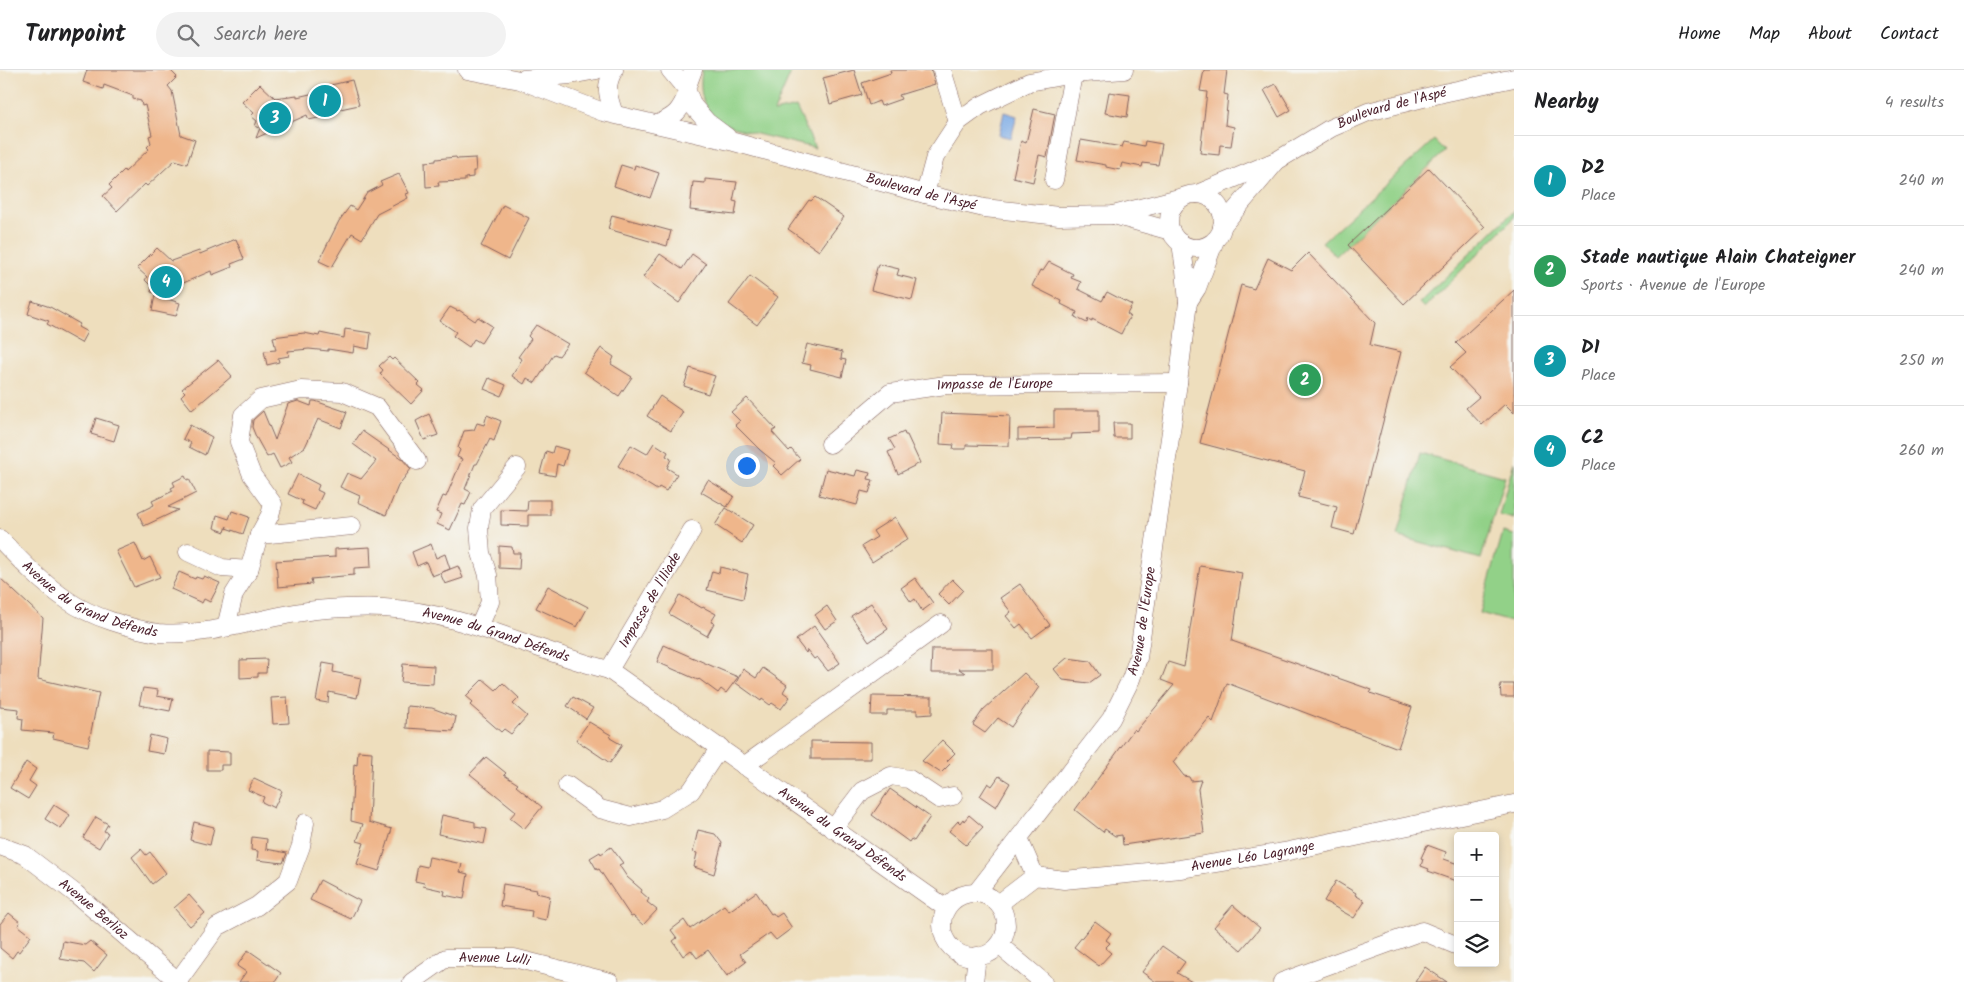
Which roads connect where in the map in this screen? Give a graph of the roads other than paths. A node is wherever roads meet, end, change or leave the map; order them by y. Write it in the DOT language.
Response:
graph roads {
  1 [pos="466,70"];
  2 [pos="597,70"];
  3 [pos="614,70"];
  4 [pos="670,70"];
  5 [pos="693,70"];
  6 [pos="942,70"];
  7 [pos="1124,70"];
  8 [pos="1073,74"];
  9 [pos="1514,78"];
  10 [pos="520,80"];
  11 [pos="686,91"];
  12 [pos="614,114"];
  13 [pos="958,122"];
  14 [pos="658,124"];
  15 [pos="734,142"];
  16 [pos="1278,160"];
  17 [pos="1054,180"];
  18 [pos="925,194"];
  19 [pos="1190,196"];
  20 [pos="1113,215"];
  21 [pos="1218,233"];
  22 [pos="1176,237"];
  23 [pos="1188,302"];
  24 [pos="1178,383"];
  25 [pos="830,444"];
  26 [pos="417,461"];
  27 [pos="517,467"];
  28 [pos="352,526"];
  29 [pos="692,530"];
  30 [pos="259,536"];
  31 [pos="0,539"];
  32 [pos="188,552"];
  33 [pos="249,570"];
  34 [pos="941,624"];
  35 [pos="226,627"];
  36 [pos="479,627"];
  37 [pos="609,670"];
  38 [pos="720,747"];
  39 [pos="744,766"];
  40 [pos="567,785"];
  41 [pos="953,796"];
  42 [pos="1514,804"];
  43 [pos="305,823"];
  44 [pos="833,829"];
  45 [pos="1019,839"];
  46 [pos="0,846"];
  47 [pos="1035,876"];
  48 [pos="976,893"];
  49 [pos="1000,906"];
  50 [pos="946,908"];
  51 [pos="1454,944"];
  52 [pos="999,945"];
  53 [pos="978,956"];
  54 [pos="179,982"];
  55 [pos="412,982"];
  56 [pos="610,982"];
  57 [pos="974,982"];
  58 [pos="1043,982"];
  59 [pos="1282,982"];
  1 -- 10 [label="street"];
  2 -- 10 [label="street"];
  3 -- 12 [label="street"];
  4 -- 11 [label="street, Boulevard de l'Aspé"];
  5 -- 11 [label="street"];
  6 -- 13 [label="street"];
  7 -- 8 [label="street"];
  8 -- 13 [label="street"];
  8 -- 17 [label="street"];
  9 -- 16 [label="street, Boulevard de l'Aspé"];
  10 -- 12 [label="street"];
  11 -- 14 [label="street"];
  11 -- 15 [label="street, Boulevard de l'Aspé"];
  12 -- 14 [label="street, Boulevard de l'Aspé"];
  13 -- 18 [label="street"];
  14 -- 15 [label="street, Boulevard de l'Aspé"];
  15 -- 18 [label="street, Boulevard de l'Aspé"];
  16 -- 19 [label="street, Boulevard de l'Aspé"];
  16 -- 21 [label="street, Boulevard de l'Aspé"];
  18 -- 20 [label="street, Boulevard de l'Aspé"];
  19 -- 20 [label="street, Boulevard de l'Aspé"];
  19 -- 21 [label="street"];
  19 -- 22 [label="street"];
  20 -- 22 [label="street, Boulevard de l'Aspé"];
  21 -- 22 [label="street"];
  21 -- 23 [label="street, Avenue de l'Europe"];
  22 -- 23 [label="street, Avenue de l'Europe"];
  23 -- 24 [label="street, Avenue de l'Europe"];
  24 -- 25 [label="street, Impasse de l'Europe"];
  24 -- 45 [label="street, Avenue de l'Europe"];
  26 -- 30 [label="street"];
  27 -- 36 [label="street"];
  28 -- 30 [label="street"];
  29 -- 37 [label="street, Impasse de l'Iliade"];
  30 -- 33 [label="street"];
  31 -- 35 [label="street, Avenue du Grand Défends"];
  32 -- 33 [label="street"];
  33 -- 35 [label="street"];
  34 -- 39 [label="street"];
  35 -- 36 [label="street, Avenue du Grand Défends"];
  36 -- 37 [label="street, Avenue du Grand Défends"];
  37 -- 38 [label="street, Avenue du Grand Défends"];
  38 -- 39 [label="street, Avenue du Grand Défends"];
  38 -- 40 [label="street"];
  39 -- 44 [label="street, Avenue du Grand Défends"];
  41 -- 44 [label="street"];
  42 -- 47 [label="street, Avenue Léo Lagrange"];
  43 -- 54 [label="street"];
  44 -- 50 [label="street, Avenue du Grand Défends"];
  45 -- 47 [label="street"];
  45 -- 48 [label="street, Avenue de l'Europe"];
  46 -- 54 [label="street, Avenue Berlioz"];
  47 -- 49 [label="street"];
  48 -- 49 [label="street"];
  48 -- 50 [label="street"];
  49 -- 52 [label="street"];
  50 -- 53 [label="street"];
  51 -- 59 [label="street"];
  52 -- 53 [label="street"];
  52 -- 58 [label="street"];
  53 -- 57 [label="street"];
  55 -- 56 [label="street, Avenue Lulli"];
}
